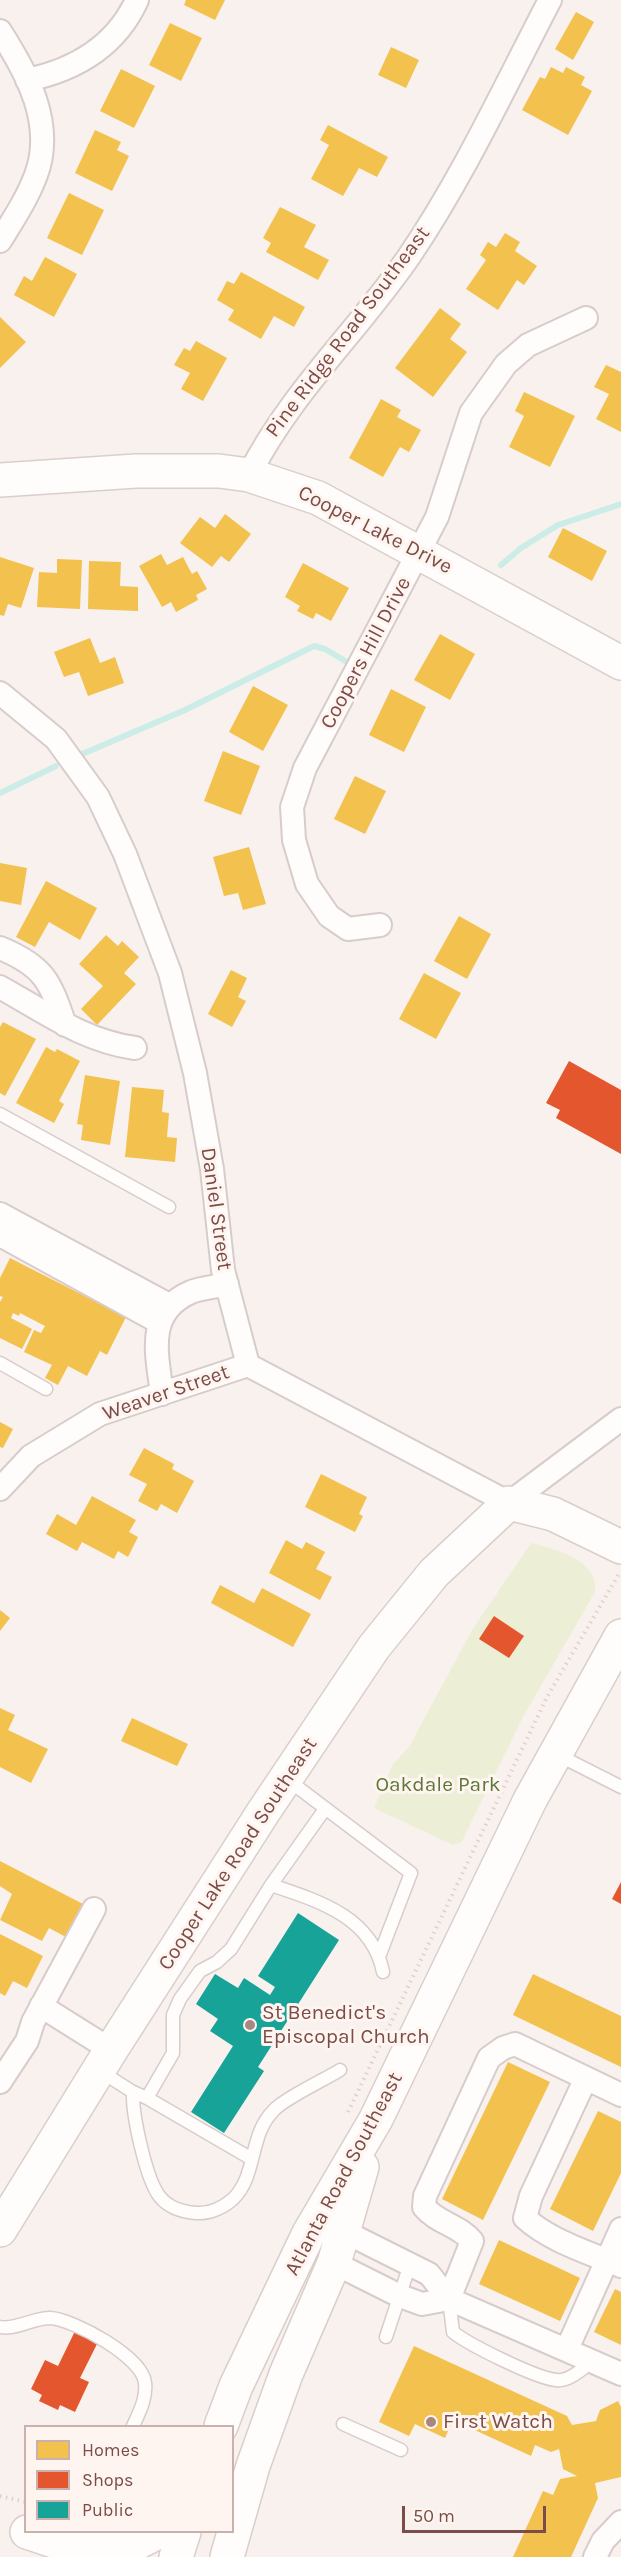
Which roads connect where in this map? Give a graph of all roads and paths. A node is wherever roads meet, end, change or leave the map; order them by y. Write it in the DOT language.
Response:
graph roads {
  1 [pos="137,0"];
  2 [pos="550,0"];
  3 [pos="0,31"];
  4 [pos="27,80"];
  5 [pos="0,241"];
  6 [pos="586,318"];
  7 [pos="249,475"];
  8 [pos="0,480"];
  9 [pos="420,551"];
  10 [pos="621,663"];
  11 [pos="0,693"];
  12 [pos="380,925"];
  13 [pos="0,948"];
  14 [pos="0,987"];
  15 [pos="65,1025"];
  16 [pos="135,1048"];
  17 [pos="0,1114"];
  18 [pos="169,1207"];
  19 [pos="0,1214"];
  20 [pos="0,1235"];
  21 [pos="227,1284"];
  22 [pos="164,1313"];
  23 [pos="0,1363"];
  24 [pos="248,1365"];
  25 [pos="46,1389"];
  26 [pos="162,1394"];
  27 [pos="621,1419"];
  28 [pos="0,1489"];
  29 [pos="509,1503"];
  30 [pos="621,1547"];
  31 [pos="621,1570"];
  32 [pos="621,1636"];
  33 [pos="555,1754"];
  34 [pos="286,1778"];
  35 [pos="621,1787"];
  36 [pos="325,1809"];
  37 [pos="271,1885"];
  38 [pos="94,1909"];
  39 [pos="380,1954"];
  40 [pos="383,1972"];
  41 [pos="41,2006"];
  42 [pos="104,2060"];
  43 [pos="340,2070"];
  44 [pos="586,2078"];
  45 [pos="0,2082"];
  46 [pos="133,2092"];
  47 [pos="621,2095"];
  48 [pos="147,2098"];
  49 [pos="375,2120"];
  50 [pos="343,2122"];
  51 [pos="252,2159"];
  52 [pos="621,2229"];
  53 [pos="0,2230"];
  54 [pos="343,2231"];
  55 [pos="334,2263"];
  56 [pos="614,2263"];
  57 [pos="410,2264"];
  58 [pos="400,2296"];
  59 [pos="449,2299"];
  60 [pos="0,2327"];
  61 [pos="386,2337"];
  62 [pos="567,2349"];
  63 [pos="593,2361"];
  64 [pos="621,2374"];
  65 [pos="236,2386"];
  66 [pos="343,2424"];
  67 [pos="134,2425"];
  68 [pos="210,2425"];
  69 [pos="222,2425"];
  70 [pos="401,2450"];
  71 [pos="0,2496"];
  72 [pos="24,2502"];
  73 [pos="621,2522"];
  74 [pos="0,2524"];
  75 [pos="24,2530"];
  76 [pos="234,2532"];
  77 [pos="32,2533"];
  78 [pos="156,2533"];
  79 [pos="184,2533"];
  80 [pos="234,2533"];
  81 [pos="69,2545"];
  82 [pos="99,2557"];
  83 [pos="176,2557"];
  84 [pos="227,2557"];
  85 [pos="595,2557"];
  1 -- 4 [label="street"];
  2 -- 7 [label="street, Pine Ridge Road Southeast"];
  3 -- 4 [label="street"];
  4 -- 5 [label="street"];
  6 -- 9 [label="street, Coopers Hill Drive"];
  7 -- 8 [label="street, Cooper Lake Drive"];
  7 -- 9 [label="street, Cooper Lake Drive"];
  9 -- 10 [label="street, Cooper Lake Drive"];
  9 -- 12 [label="street, Coopers Hill Drive"];
  11 -- 21 [label="street, Daniel Street"];
  13 -- 15 [label="street"];
  14 -- 15 [label="street"];
  15 -- 16 [label="street"];
  17 -- 18 [label="lane"];
  19 -- 22 [label="street"];
  20 -- 22 [label="street"];
  21 -- 22 [label="street"];
  21 -- 24 [label="street, Daniel Street"];
  22 -- 26 [label="street"];
  23 -- 25 [label="lane"];
  24 -- 26 [label="street, Weaver Street"];
  24 -- 29 [label="street"];
  26 -- 28 [label="street, Weaver Street"];
  27 -- 29 [label="street"];
  29 -- 30 [label="street"];
  29 -- 34 [label="street, Cooper Lake Road Southeast"];
  31 -- 50 [label="path"];
  32 -- 33 [label="street, Atlanta Road Southeast"];
  33 -- 35 [label="lane"];
  33 -- 49 [label="street, Atlanta Road Southeast"];
  34 -- 36 [label="lane"];
  34 -- 42 [label="street, Cooper Lake Road Southeast"];
  36 -- 37 [label="lane"];
  36 -- 39 [label="lane"];
  37 -- 39 [label="lane"];
  37 -- 48 [label="lane"];
  38 -- 41 [label="street"];
  39 -- 40 [label="lane"];
  41 -- 42 [label="street"];
  41 -- 45 [label="street"];
  42 -- 46 [label="lane"];
  42 -- 53 [label="street, Cooper Lake Road Southeast"];
  43 -- 51 [label="lane"];
  44 -- 47 [label="street"];
  44 -- 56 [label="street"];
  44 -- 59 [label="street"];
  46 -- 48 [label="lane"];
  46 -- 51 [label="lane"];
  48 -- 51 [label="lane"];
  49 -- 54 [label="street"];
  49 -- 65 [label="street, Atlanta Road Southeast"];
  52 -- 56 [label="street"];
  54 -- 55 [label="street"];
  54 -- 57 [label="street"];
  55 -- 58 [label="street"];
  55 -- 76 [label="street"];
  56 -- 62 [label="street"];
  57 -- 58 [label="lane"];
  57 -- 59 [label="street"];
  58 -- 59 [label="street"];
  58 -- 61 [label="lane"];
  59 -- 62 [label="street"];
  59 -- 63 [label="lane"];
  60 -- 67 [label="lane"];
  62 -- 63 [label="street"];
  63 -- 64 [label="street"];
  65 -- 68 [label="street"];
  65 -- 69 [label="street, Atlanta Road Southeast"];
  66 -- 70 [label="lane"];
  71 -- 72 [label="path"];
  73 -- 85 [label="street"];
  74 -- 75 [label="street"];
  77 -- 81 [label="street"];
  78 -- 81 [label="street"];
  79 -- 83 [label="street"];
  80 -- 84 [label="street"];
  81 -- 82 [label="street"];
}
